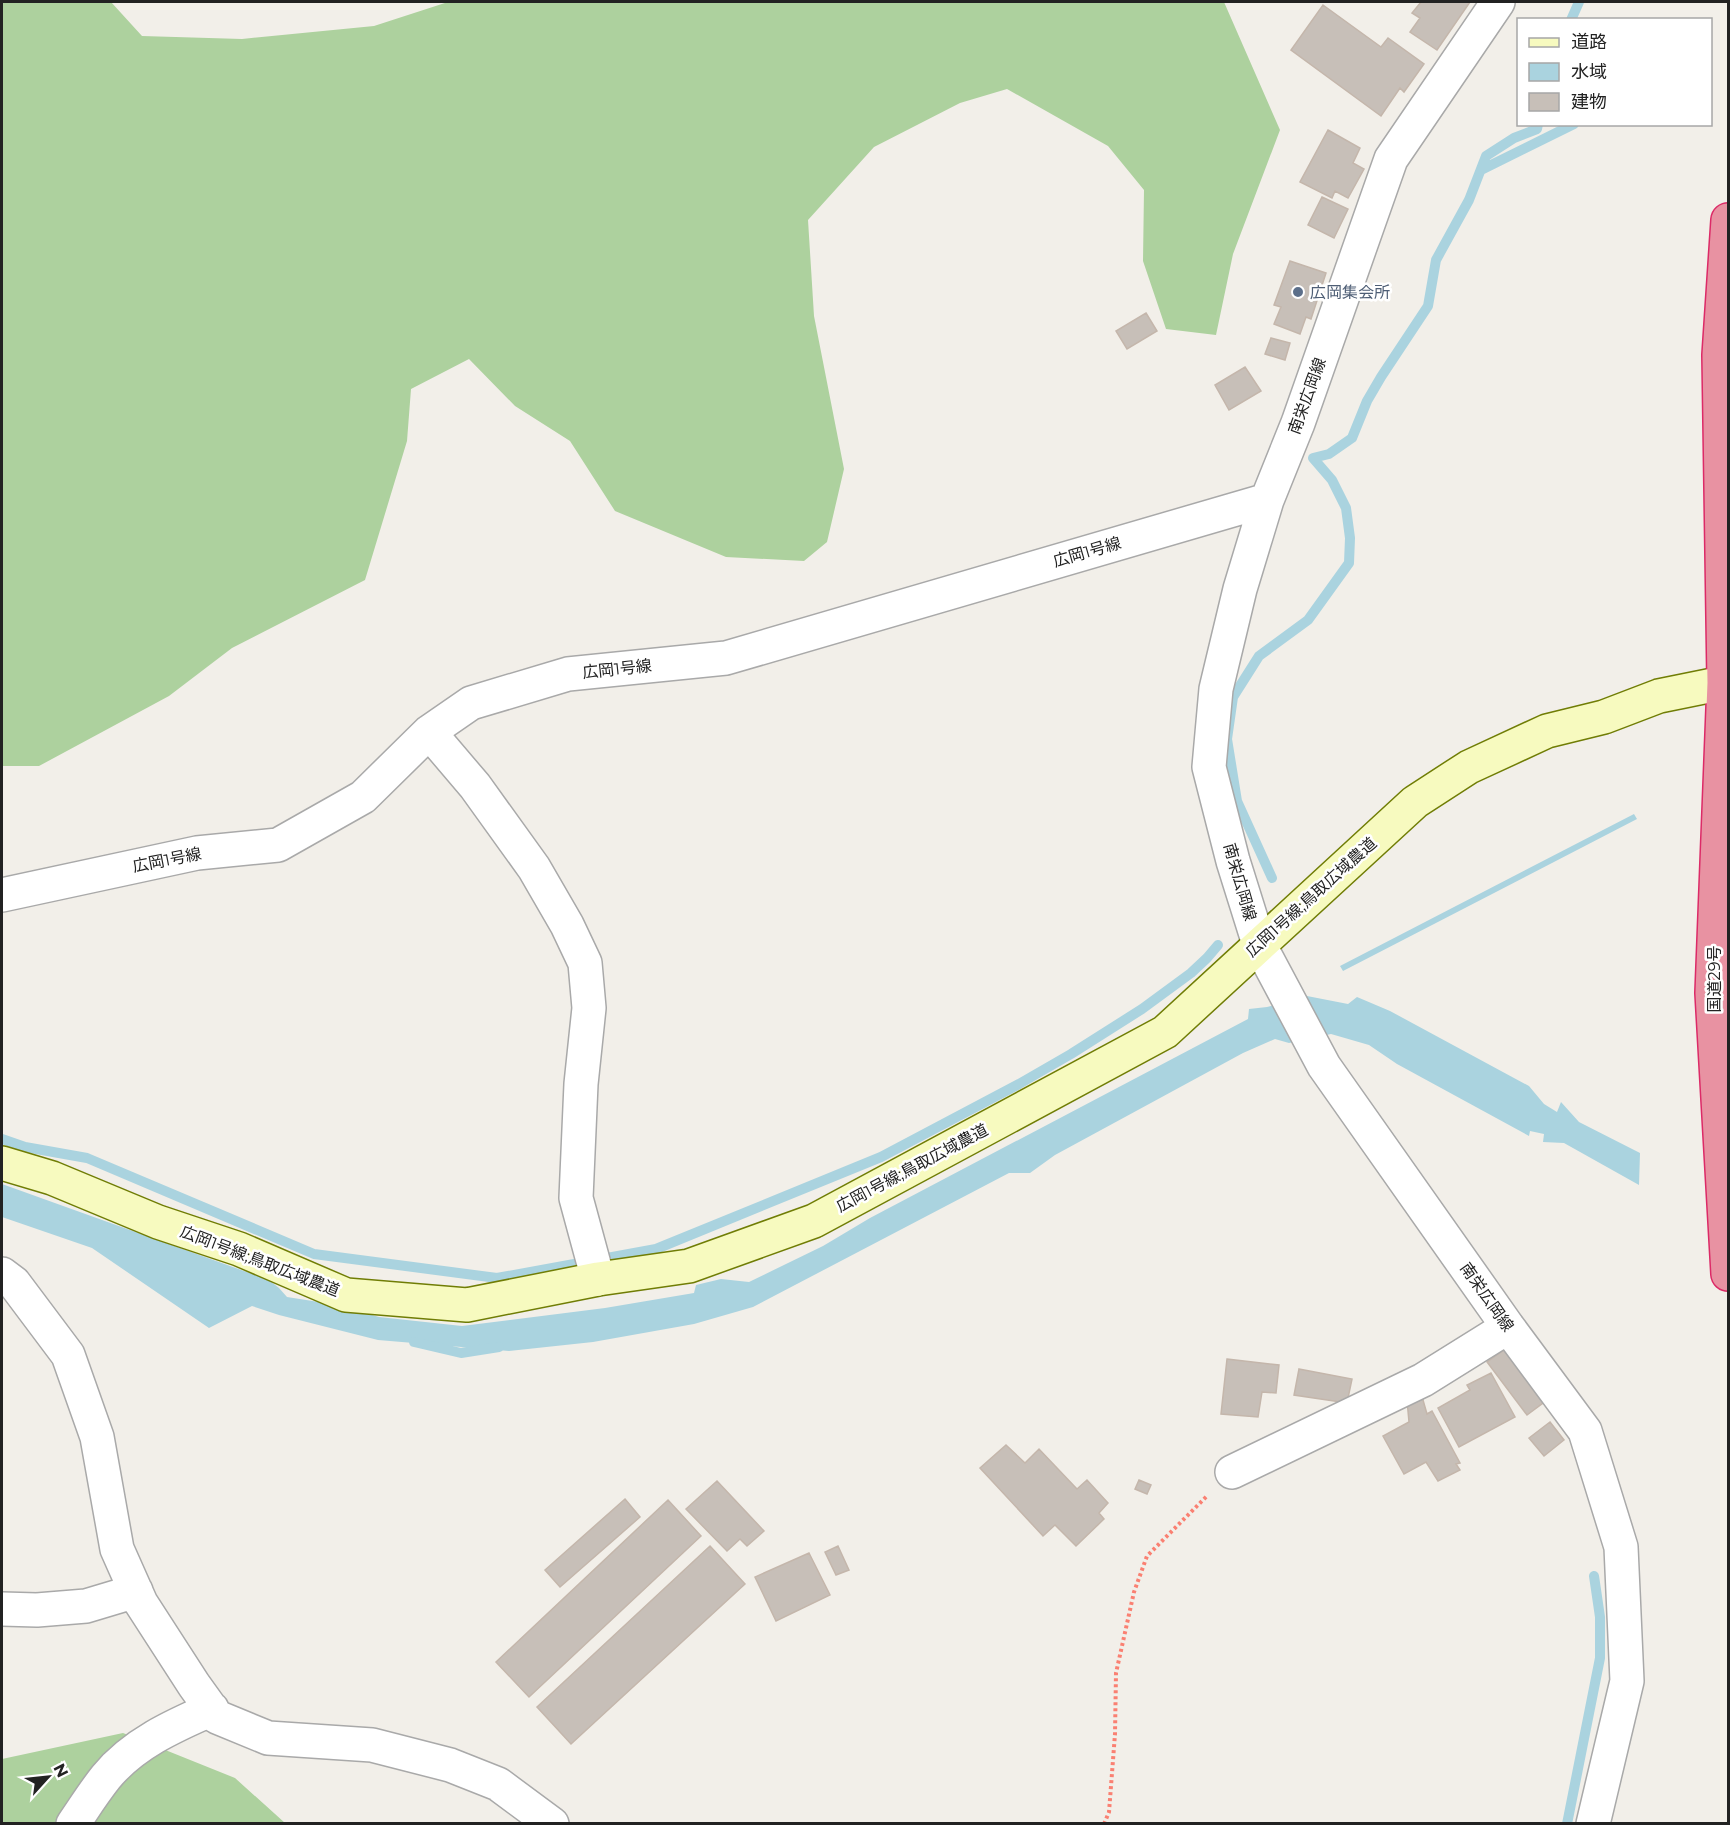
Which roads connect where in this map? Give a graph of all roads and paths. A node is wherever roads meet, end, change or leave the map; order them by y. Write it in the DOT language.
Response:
graph roads {
  1 [pos="1498,2"];
  2 [pos="1728,220"];
  3 [pos="1267,500"];
  4 [pos="1728,649"];
  5 [pos="1726,682"];
  6 [pos="429,732"];
  7 [pos="2,894"];
  8 [pos="1259,944"];
  9 [pos="2,1163"];
  10 [pos="1728,1274"];
  11 [pos="2,1275"];
  12 [pos="598,1279"];
  13 [pos="1508,1327"];
  14 [pos="1233,1472"];
  15 [pos="136,1591"];
  16 [pos="2,1609"];
  17 [pos="212,1709"];
  18 [pos="73,1824"];
  19 [pos="552,1824"];
  20 [pos="1104,1824"];
  21 [pos="1593,1824"];
  1 -- 3 [label="street, 南栄広岡線"];
  2 -- 5 [label="highway, 国道29号"];
  3 -- 6 [label="street, 広岡1号線"];
  3 -- 8 [label="street, 南栄広岡線"];
  4 -- 5 [label="highway, 国道29号"];
  5 -- 8 [label="street, 広岡1号線;鳥取広域農道"];
  5 -- 10 [label="highway, 国道29号"];
  6 -- 7 [label="street, 広岡1号線"];
  6 -- 12 [label="street"];
  8 -- 12 [label="street, 広岡1号線;鳥取広域農道"];
  8 -- 13 [label="street, 南栄広岡線"];
  9 -- 12 [label="street, 広岡1号線;鳥取広域農道"];
  11 -- 15 [label="street"];
  13 -- 14 [label="street"];
  13 -- 21 [label="street, 南栄広岡線"];
  14 -- 20 [label="path"];
  15 -- 16 [label="street"];
  15 -- 17 [label="street"];
  17 -- 18 [label="street"];
  17 -- 19 [label="street"];
}
